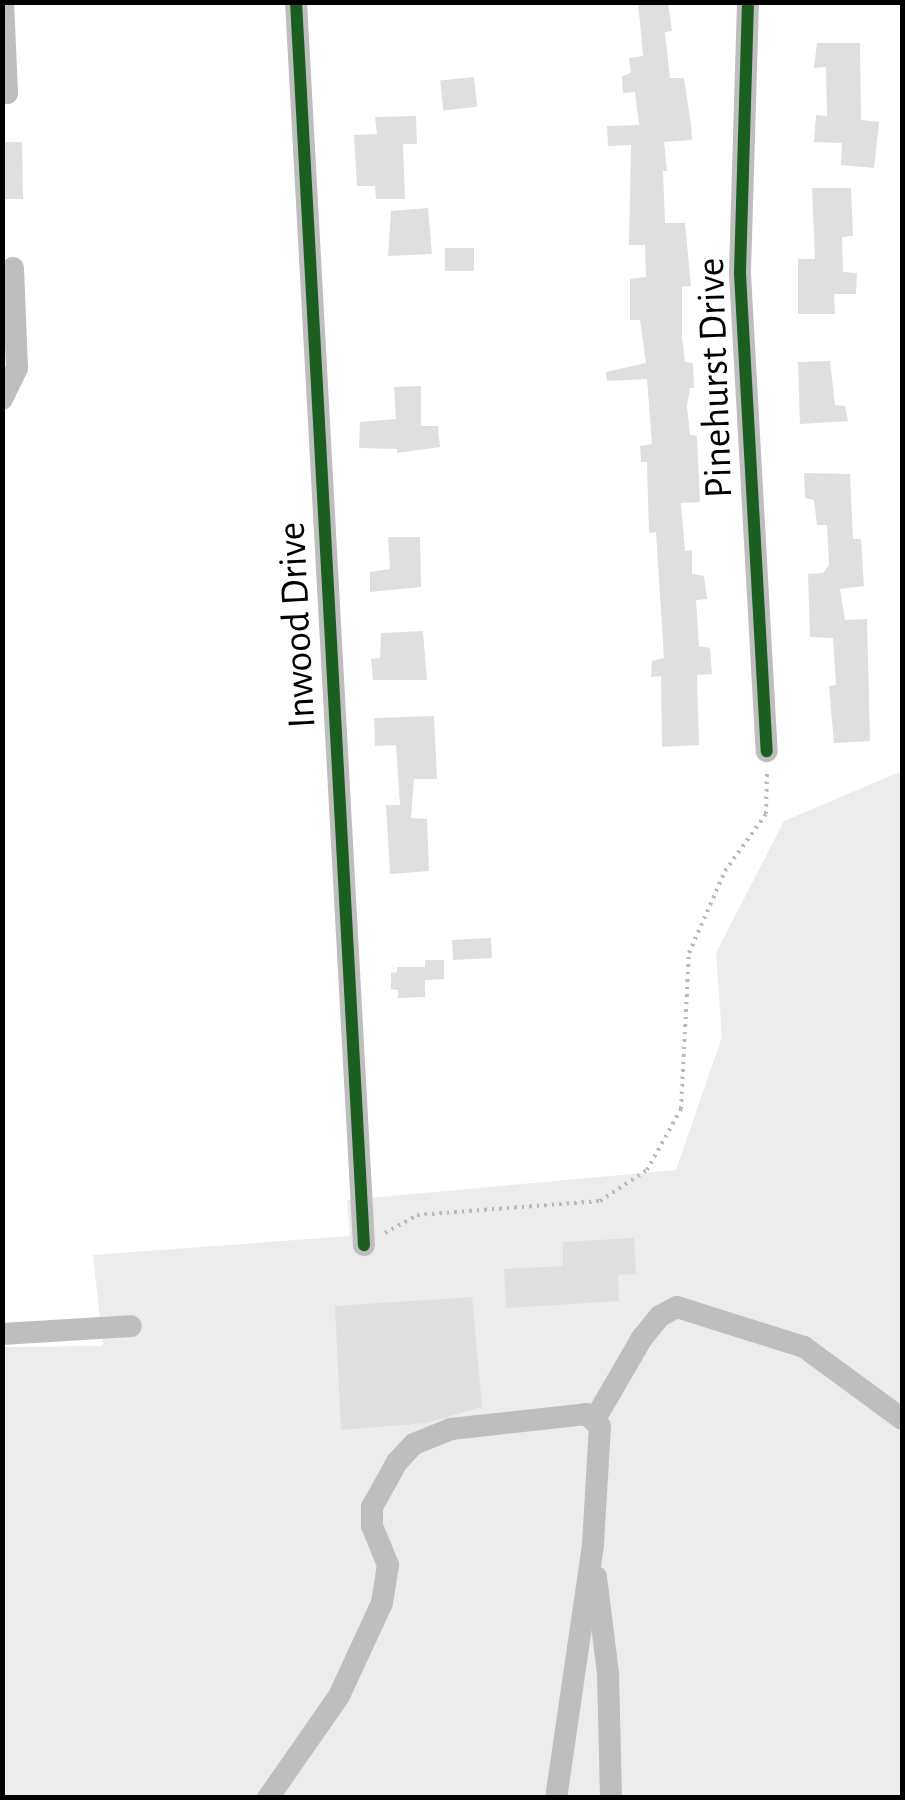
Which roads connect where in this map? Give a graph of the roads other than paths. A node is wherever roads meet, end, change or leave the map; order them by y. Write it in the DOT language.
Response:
graph roads {
  1 [pos="3,2"];
  2 [pos="296,2"];
  3 [pos="748,2"];
  4 [pos="2,93"];
  5 [pos="13,268"];
  6 [pos="2,399"];
  7 [pos="767,750"];
  8 [pos="364,1244"];
  9 [pos="131,1326"];
  10 [pos="2,1334"];
  11 [pos="595,1419"];
  12 [pos="902,1419"];
  13 [pos="590,1568"];
  14 [pos="268,1798"];
  15 [pos="556,1798"];
  16 [pos="611,1798"];
  1 -- 4 [label="street"];
  2 -- 8 [label="street, Inwood Drive"];
  3 -- 7 [label="street, Pinehurst Drive"];
  5 -- 6 [label="street"];
  9 -- 10 [label="street"];
  11 -- 12 [label="street"];
  11 -- 13 [label="street"];
  11 -- 14 [label="street"];
  13 -- 15 [label="street"];
  13 -- 16 [label="street"];
}
